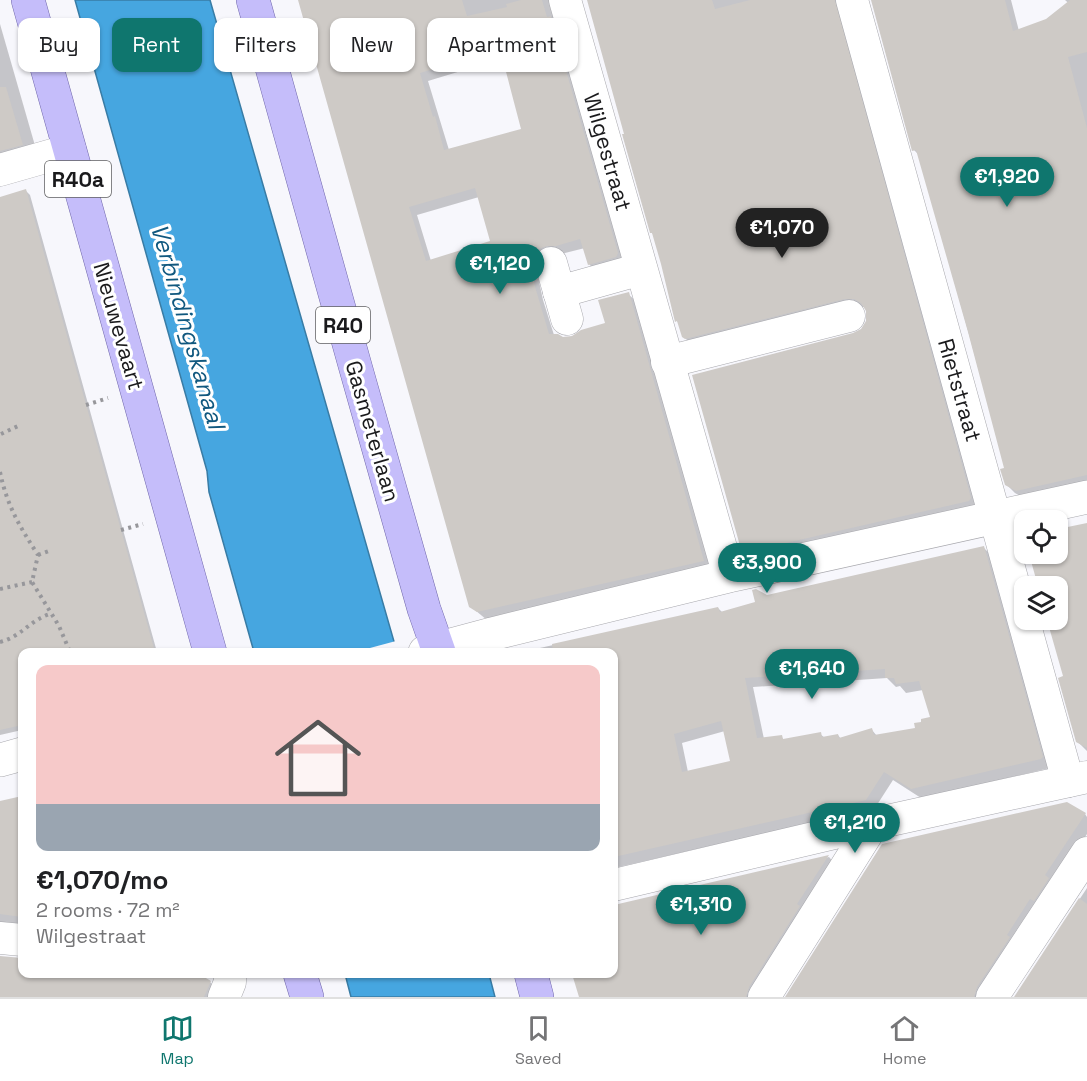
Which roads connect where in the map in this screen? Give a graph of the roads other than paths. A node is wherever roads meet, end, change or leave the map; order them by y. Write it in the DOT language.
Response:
graph roads {
  1 [pos="28,0"];
  2 [pos="253,0"];
  3 [pos="564,0"];
  4 [pos="852,0"];
  5 [pos="70,150"];
  6 [pos="0,170"];
  7 [pos="641,269"];
  8 [pos="560,291"];
  9 [pos="849,316"];
  10 [pos="667,362"];
  11 [pos="1087,497"];
  12 [pos="996,517"];
  13 [pos="729,576"];
  14 [pos="209,648"];
  15 [pos="433,648"];
  16 [pos="446,648"];
  17 [pos="18,755"];
  18 [pos="0,760"];
  19 [pos="1078,779"];
  20 [pos="873,824"];
  21 [pos="1087,853"];
  22 [pos="618,884"];
  23 [pos="0,938"];
  24 [pos="18,940"];
  25 [pos="230,978"];
  26 [pos="301,978"];
  27 [pos="532,978"];
  28 [pos="224,997"];
  29 [pos="307,997"];
  30 [pos="537,997"];
  31 [pos="764,997"];
  32 [pos="992,997"];
  1 -- 5 [label="main road, Nieuwevaart / R40a"];
  2 -- 15 [label="main road, Gasmeterlaan / R40"];
  3 -- 7 [label="street, Wilgestraat"];
  4 -- 12 [label="street, Rietstraat"];
  5 -- 6 [label="street"];
  5 -- 14 [label="main road, Nieuwevaart / R40a"];
  7 -- 8 [label="street"];
  7 -- 10 [label="street, Wilgestraat"];
  9 -- 10 [label="street"];
  10 -- 13 [label="street, Wilgestraat"];
  11 -- 12 [label="street"];
  12 -- 13 [label="street"];
  12 -- 19 [label="street, Rietstraat"];
  13 -- 16 [label="street"];
  17 -- 18 [label="street"];
  19 -- 20 [label="street"];
  20 -- 22 [label="street"];
  20 -- 31 [label="street"];
  21 -- 32 [label="street"];
  23 -- 24 [label="street"];
  25 -- 28 [label="street"];
  26 -- 29 [label="main road"];
  27 -- 30 [label="main road"];
}
